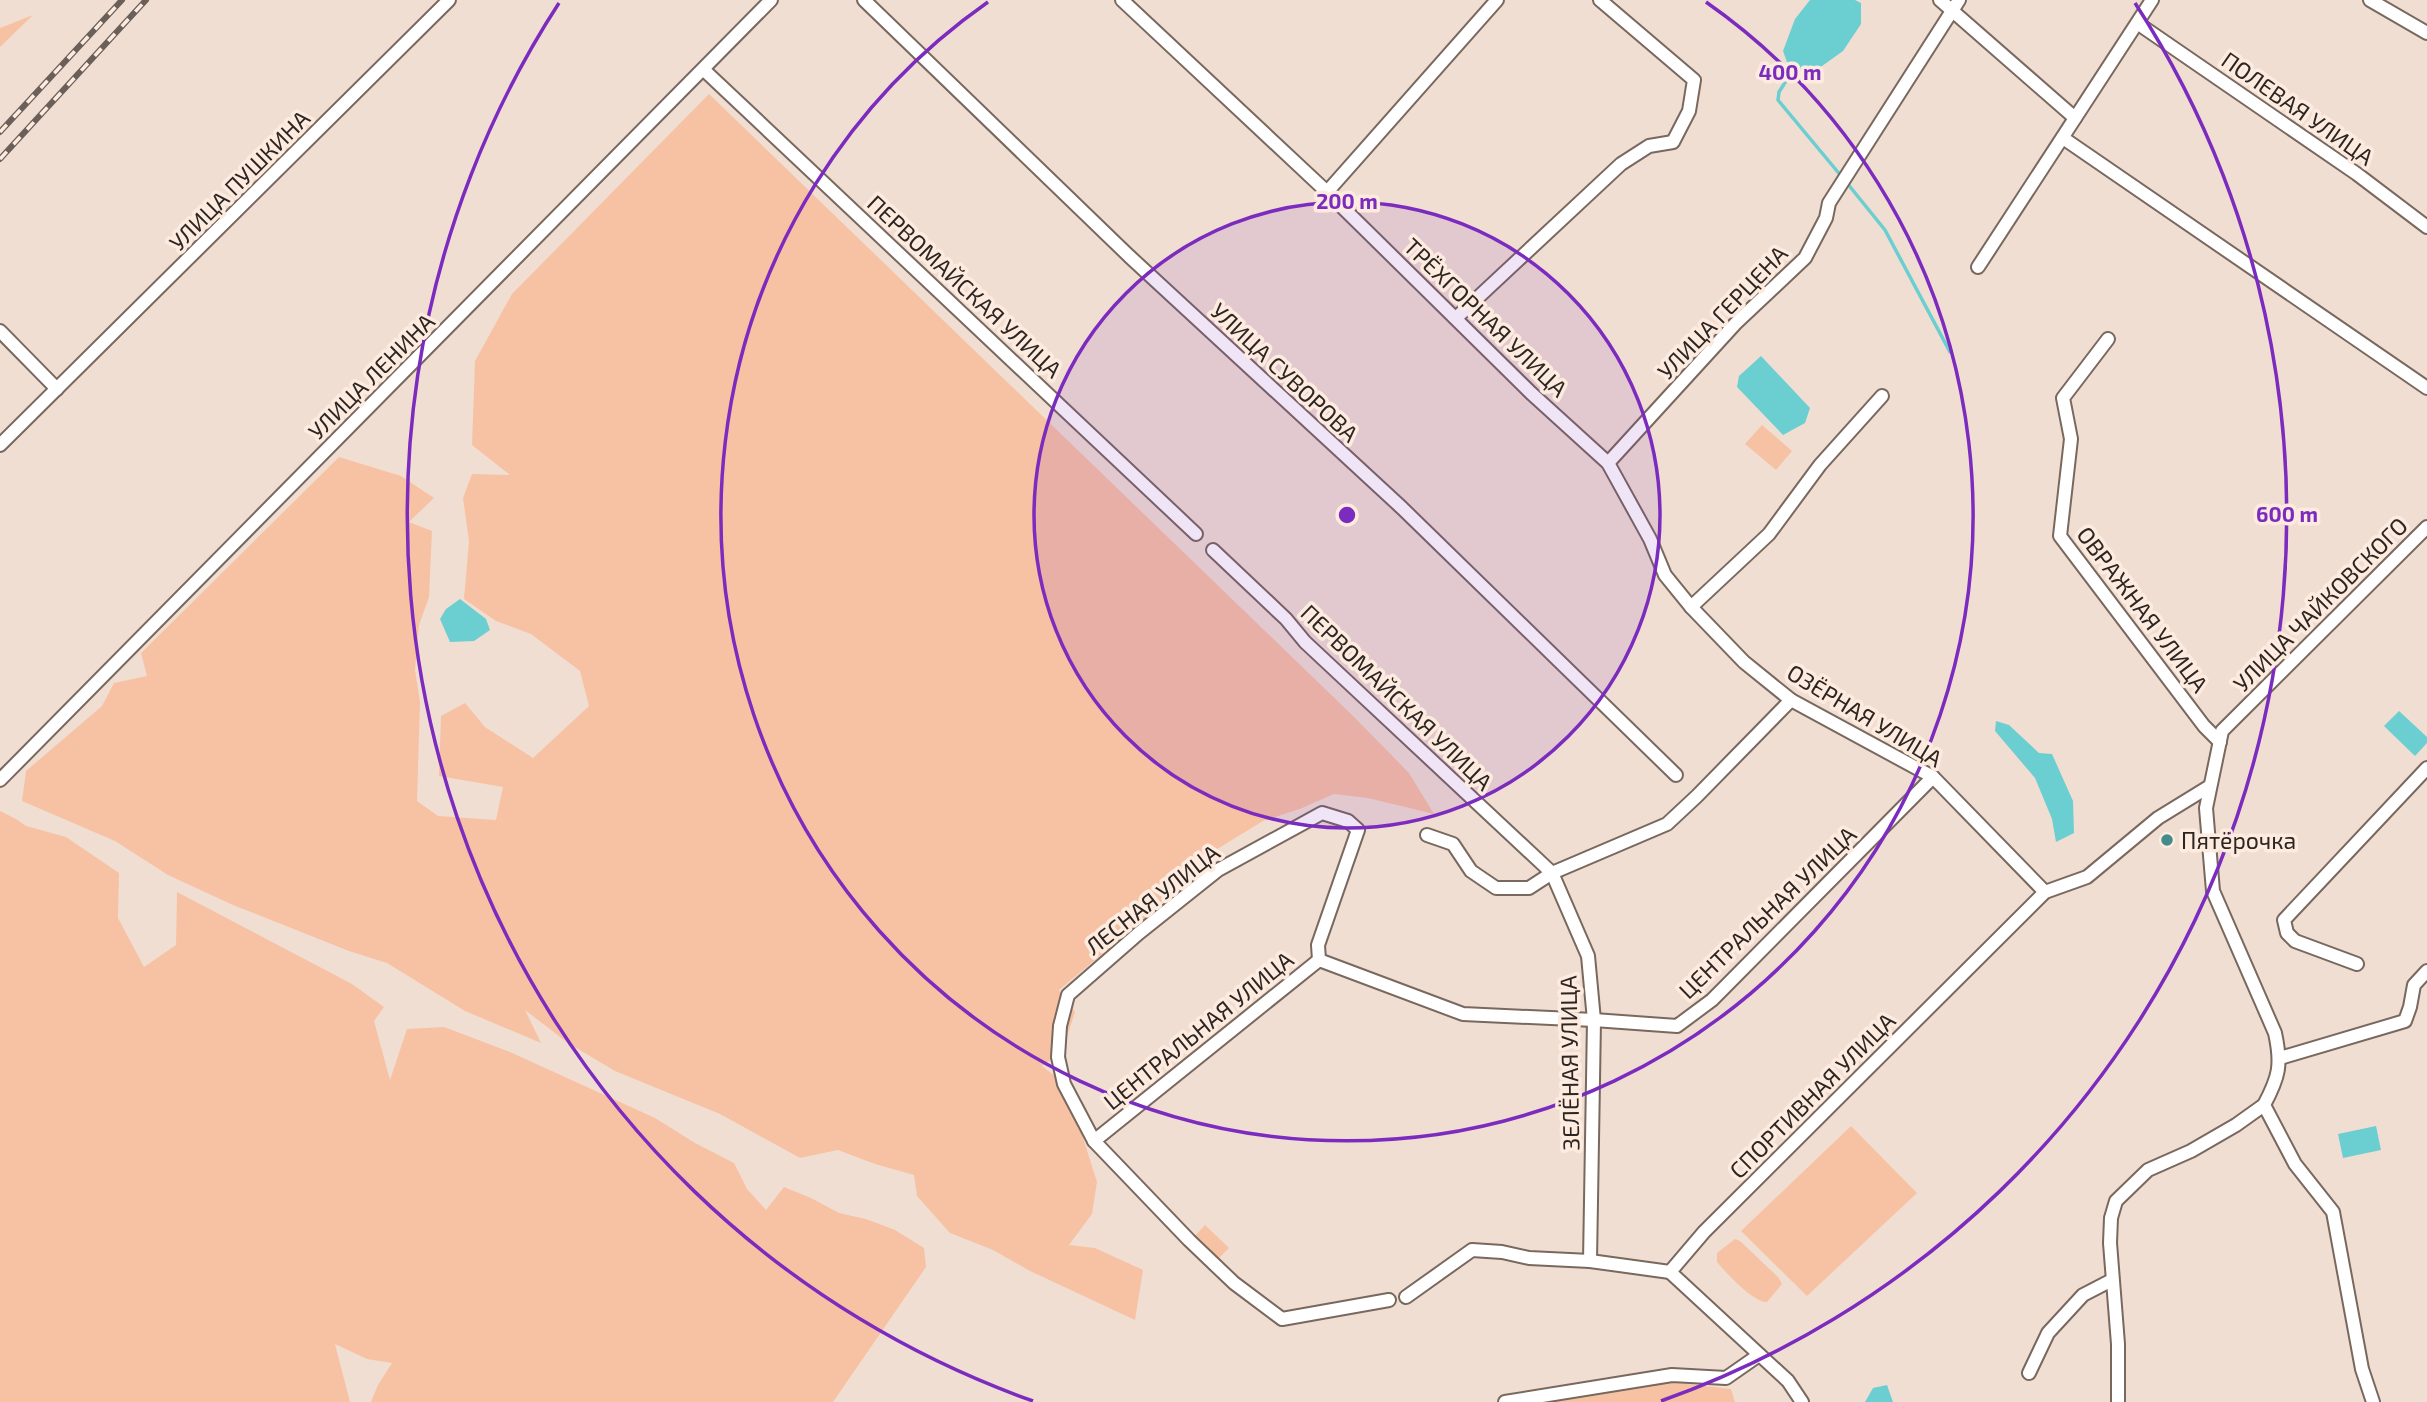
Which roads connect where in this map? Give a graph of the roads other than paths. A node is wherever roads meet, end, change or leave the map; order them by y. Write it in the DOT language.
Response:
graph roads {
  1 [pos="449,0"];
  2 [pos="771,0"];
  3 [pos="864,0"];
  4 [pos="1122,0"];
  5 [pos="1497,0"];
  6 [pos="1600,0"];
  7 [pos="1940,0"];
  8 [pos="1959,0"];
  9 [pos="2152,0"];
  10 [pos="2370,0"];
  11 [pos="1951,12"];
  12 [pos="2143,27"];
  13 [pos="2427,33"];
  14 [pos="704,70"];
  15 [pos="2076,118"];
  16 [pos="2063,138"];
  17 [pos="1327,192"];
  18 [pos="2427,227"];
  19 [pos="1978,267"];
  20 [pos="1456,318"];
  21 [pos="0,331"];
  22 [pos="2108,339"];
  23 [pos="2427,388"];
  24 [pos="57,389"];
  25 [pos="1882,396"];
  26 [pos="0,445"];
  27 [pos="1608,463"];
  28 [pos="2427,527"];
  29 [pos="1196,534"];
  30 [pos="1213,551"];
  31 [pos="1690,607"];
  32 [pos="1791,700"];
  33 [pos="2220,743"];
  34 [pos="2427,768"];
  35 [pos="1676,775"];
  36 [pos="1933,777"];
  37 [pos="0,780"];
  38 [pos="2210,786"];
  39 [pos="1427,835"];
  40 [pos="1552,873"];
  41 [pos="2045,892"];
  42 [pos="1319,960"];
  43 [pos="2357,964"];
  44 [pos="2427,971"];
  45 [pos="1594,1020"];
  46 [pos="2280,1058"];
  47 [pos="2264,1105"];
  48 [pos="1094,1141"];
  49 [pos="1590,1261"];
  50 [pos="1670,1272"];
  51 [pos="2112,1280"];
  52 [pos="1406,1297"];
  53 [pos="1389,1300"];
  54 [pos="1759,1355"];
  55 [pos="2029,1373"];
  56 [pos="1505,1402"];
  57 [pos="1802,1402"];
  58 [pos="2118,1402"];
  59 [pos="2373,1402"];
  1 -- 24 [label="street, УЛИЦА ПУШКИНА"];
  2 -- 14 [label="street, УЛИЦА ЛЕНИНА"];
  3 -- 35 [label="street, УЛИЦА СУВОРОВА"];
  4 -- 17 [label="street, ТРЁХГОРНАЯ УЛИЦА"];
  5 -- 17 [label="street"];
  6 -- 20 [label="street"];
  7 -- 11 [label="street"];
  8 -- 11 [label="street, УЛИЦА ГЕРЦЕНА"];
  9 -- 15 [label="street"];
  10 -- 13 [label="street"];
  11 -- 15 [label="street"];
  11 -- 27 [label="street, УЛИЦА ГЕРЦЕНА"];
  12 -- 18 [label="street, ПОЛЕВАЯ УЛИЦА"];
  14 -- 29 [label="street, ПЕРВОМАЙСКАЯ УЛИЦА"];
  14 -- 37 [label="street, УЛИЦА ЛЕНИНА"];
  15 -- 16 [label="street"];
  16 -- 19 [label="street"];
  16 -- 23 [label="street"];
  17 -- 20 [label="street, ТРЁХГОРНАЯ УЛИЦА"];
  20 -- 27 [label="street, ТРЁХГОРНАЯ УЛИЦА"];
  21 -- 24 [label="street"];
  22 -- 33 [label="street, ОВРАЖНАЯ УЛИЦА"];
  24 -- 26 [label="street, УЛИЦА ПУШКИНА"];
  25 -- 31 [label="street"];
  27 -- 31 [label="street, ТРЁХГОРНАЯ УЛИЦА"];
  28 -- 33 [label="street, УЛИЦА ЧАЙКОВСКОГО"];
  30 -- 40 [label="street, ПЕРВОМАЙСКАЯ УЛИЦА"];
  31 -- 32 [label="street, ОЗЁРНАЯ УЛИЦА"];
  32 -- 36 [label="street, ОЗЁРНАЯ УЛИЦА"];
  32 -- 40 [label="street"];
  33 -- 38 [label="street, УЛИЦА ЧАЙКОВСКОГО"];
  34 -- 43 [label="street"];
  36 -- 41 [label="street, ОЗЁРНАЯ УЛИЦА"];
  36 -- 45 [label="street, ЦЕНТРАЛЬНАЯ УЛИЦА"];
  38 -- 41 [label="street, СПОРТИВНАЯ УЛИЦА"];
  38 -- 46 [label="street, УЛИЦА ЧАЙКОВСКОГО"];
  39 -- 40 [label="street"];
  40 -- 45 [label="street, ЗЕЛЁНАЯ УЛИЦА"];
  41 -- 50 [label="street, СПОРТИВНАЯ УЛИЦА"];
  42 -- 45 [label="street, ЦЕНТРАЛЬНАЯ УЛИЦА"];
  42 -- 48 [label="street, ЦЕНТРАЛЬНАЯ УЛИЦА"];
  42 -- 48 [label="street, ЛЕСНАЯ УЛИЦА"];
  44 -- 46 [label="street"];
  45 -- 49 [label="street, ЗЕЛЁНАЯ УЛИЦА"];
  46 -- 47 [label="street"];
  47 -- 51 [label="street"];
  47 -- 59 [label="street"];
  48 -- 53 [label="street"];
  49 -- 50 [label="street"];
  49 -- 52 [label="street"];
  50 -- 54 [label="street"];
  51 -- 55 [label="street"];
  51 -- 58 [label="street"];
  54 -- 56 [label="street"];
  54 -- 57 [label="street"];
}
